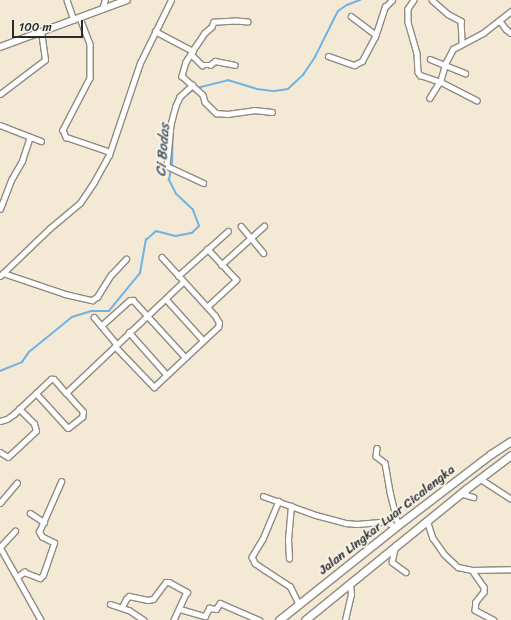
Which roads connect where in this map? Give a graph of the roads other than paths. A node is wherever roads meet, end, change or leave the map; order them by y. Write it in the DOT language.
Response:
graph roads {
  1 [pos="67,0"];
  2 [pos="105,0"];
  3 [pos="126,0"];
  4 [pos="171,0"];
  5 [pos="392,0"];
  6 [pos="407,0"];
  7 [pos="414,0"];
  8 [pos="432,0"];
  9 [pos="116,2"];
  10 [pos="410,5"];
  11 [pos="102,9"];
  12 [pos="511,11"];
  13 [pos="351,16"];
  14 [pos="77,19"];
  15 [pos="500,21"];
  16 [pos="248,22"];
  17 [pos="155,31"];
  18 [pos="42,32"];
  19 [pos="511,33"];
  20 [pos="376,35"];
  21 [pos="462,43"];
  22 [pos="0,48"];
  23 [pos="192,52"];
  24 [pos="328,56"];
  25 [pos="430,59"];
  26 [pos="445,64"];
  27 [pos="235,65"];
  28 [pos="465,73"];
  29 [pos="440,82"];
  30 [pos="193,86"];
  31 [pos="0,94"];
  32 [pos="430,98"];
  33 [pos="477,101"];
  34 [pos="272,112"];
  35 [pos="0,125"];
  36 [pos="30,136"];
  37 [pos="41,141"];
  38 [pos="110,152"];
  39 [pos="203,183"];
  40 [pos="0,209"];
  41 [pos="241,226"];
  42 [pos="264,226"];
  43 [pos="228,231"];
  44 [pos="251,238"];
  45 [pos="207,249"];
  46 [pos="264,253"];
  47 [pos="162,258"];
  48 [pos="126,259"];
  49 [pos="221,265"];
  50 [pos="2,275"];
  51 [pos="178,276"];
  52 [pos="183,282"];
  53 [pos="166,299"];
  54 [pos="207,307"];
  55 [pos="148,315"];
  56 [pos="94,317"];
  57 [pos="101,326"];
  58 [pos="129,332"];
  59 [pos="203,340"];
  60 [pos="116,345"];
  61 [pos="185,357"];
  62 [pos="167,375"];
  63 [pos="36,393"];
  64 [pos="66,393"];
  65 [pos="19,408"];
  66 [pos="0,421"];
  67 [pos="511,441"];
  68 [pos="377,448"];
  69 [pos="0,452"];
  70 [pos="511,454"];
  71 [pos="479,478"];
  72 [pos="61,482"];
  73 [pos="17,483"];
  74 [pos="460,493"];
  75 [pos="264,496"];
  76 [pos="473,497"];
  77 [pos="511,499"];
  78 [pos="279,501"];
  79 [pos="0,503"];
  80 [pos="291,506"];
  81 [pos="30,513"];
  82 [pos="427,520"];
  83 [pos="44,522"];
  84 [pos="397,526"];
  85 [pos="15,531"];
  86 [pos="396,545"];
  87 [pos="0,547"];
  88 [pos="289,559"];
  89 [pos="511,569"];
  90 [pos="472,570"];
  91 [pos="406,572"];
  92 [pos="18,577"];
  93 [pos="350,583"];
  94 [pos="110,604"];
  95 [pos="299,604"];
  96 [pos="122,607"];
  97 [pos="180,609"];
  98 [pos="138,618"];
  99 [pos="41,620"];
  100 [pos="144,620"];
  101 [pos="174,620"];
  102 [pos="259,620"];
  103 [pos="280,620"];
  104 [pos="306,620"];
  105 [pos="345,620"];
  106 [pos="494,620"];
  1 -- 14 [label="street"];
  2 -- 11 [label="street"];
  3 -- 9 [label="main road"];
  4 -- 17 [label="street"];
  5 -- 20 [label="street"];
  6 -- 10 [label="street"];
  7 -- 10 [label="street"];
  8 -- 21 [label="street"];
  9 -- 11 [label="main road"];
  10 -- 29 [label="street"];
  11 -- 14 [label="main road"];
  12 -- 15 [label="street"];
  13 -- 20 [label="street"];
  14 -- 18 [label="main road"];
  14 -- 38 [label="street"];
  15 -- 19 [label="street"];
  15 -- 21 [label="street"];
  16 -- 23 [label="street"];
  17 -- 23 [label="street"];
  17 -- 38 [label="street"];
  18 -- 22 [label="main road"];
  18 -- 31 [label="street"];
  20 -- 24 [label="street"];
  21 -- 26 [label="street"];
  23 -- 27 [label="street"];
  23 -- 30 [label="street"];
  25 -- 26 [label="street"];
  26 -- 28 [label="street"];
  26 -- 29 [label="street"];
  29 -- 32 [label="street"];
  29 -- 33 [label="street"];
  30 -- 34 [label="street"];
  30 -- 39 [label="street"];
  35 -- 36 [label="street"];
  36 -- 37 [label="street"];
  36 -- 40 [label="street"];
  38 -- 50 [label="street"];
  41 -- 44 [label="street"];
  42 -- 44 [label="street"];
  43 -- 45 [label="street"];
  44 -- 46 [label="street"];
  44 -- 49 [label="street"];
  45 -- 49 [label="street"];
  45 -- 51 [label="street"];
  47 -- 51 [label="street"];
  48 -- 50 [label="street"];
  49 -- 54 [label="street"];
  51 -- 52 [label="street"];
  52 -- 53 [label="street"];
  52 -- 54 [label="street"];
  53 -- 55 [label="street"];
  53 -- 59 [label="street"];
  54 -- 59 [label="street"];
  55 -- 57 [label="street"];
  55 -- 58 [label="street"];
  55 -- 61 [label="street"];
  56 -- 57 [label="street"];
  57 -- 60 [label="street"];
  58 -- 60 [label="street"];
  58 -- 62 [label="street"];
  59 -- 61 [label="street"];
  60 -- 62 [label="street"];
  60 -- 64 [label="street"];
  61 -- 62 [label="street"];
  63 -- 64 [label="street"];
  63 -- 64 [label="street"];
  63 -- 65 [label="street"];
  65 -- 66 [label="street"];
  65 -- 69 [label="street"];
  67 -- 84 [label="highway, Jalan Lingkar Luar Cicalengka"];
  68 -- 84 [label="street"];
  70 -- 71 [label="highway, Jalan Lingkar Luar Cicalengka"];
  71 -- 74 [label="highway, Jalan Lingkar Luar Cicalengka"];
  71 -- 77 [label="street"];
  72 -- 83 [label="street"];
  73 -- 79 [label="street"];
  74 -- 76 [label="street"];
  74 -- 82 [label="highway, Jalan Lingkar Luar Cicalengka"];
  75 -- 78 [label="street"];
  78 -- 80 [label="street"];
  78 -- 95 [label="street"];
  80 -- 84 [label="street"];
  80 -- 88 [label="street"];
  81 -- 83 [label="street"];
  82 -- 86 [label="highway, Jalan Lingkar Luar Cicalengka"];
  82 -- 90 [label="street"];
  83 -- 92 [label="street"];
  84 -- 95 [label="highway, Jalan Lingkar Luar Cicalengka"];
  85 -- 87 [label="street"];
  86 -- 91 [label="street"];
  86 -- 93 [label="highway, Jalan Lingkar Luar Cicalengka"];
  87 -- 92 [label="street"];
  89 -- 90 [label="street"];
  90 -- 106 [label="street"];
  92 -- 99 [label="street"];
  93 -- 104 [label="highway, Jalan Lingkar Luar Cicalengka"];
  93 -- 105 [label="street"];
  94 -- 96 [label="street"];
  95 -- 103 [label="highway, Jalan Lingkar Luar Cicalengka"];
  96 -- 97 [label="street"];
  96 -- 98 [label="street"];
  97 -- 101 [label="street"];
  97 -- 102 [label="street"];
  98 -- 100 [label="street"];
}
